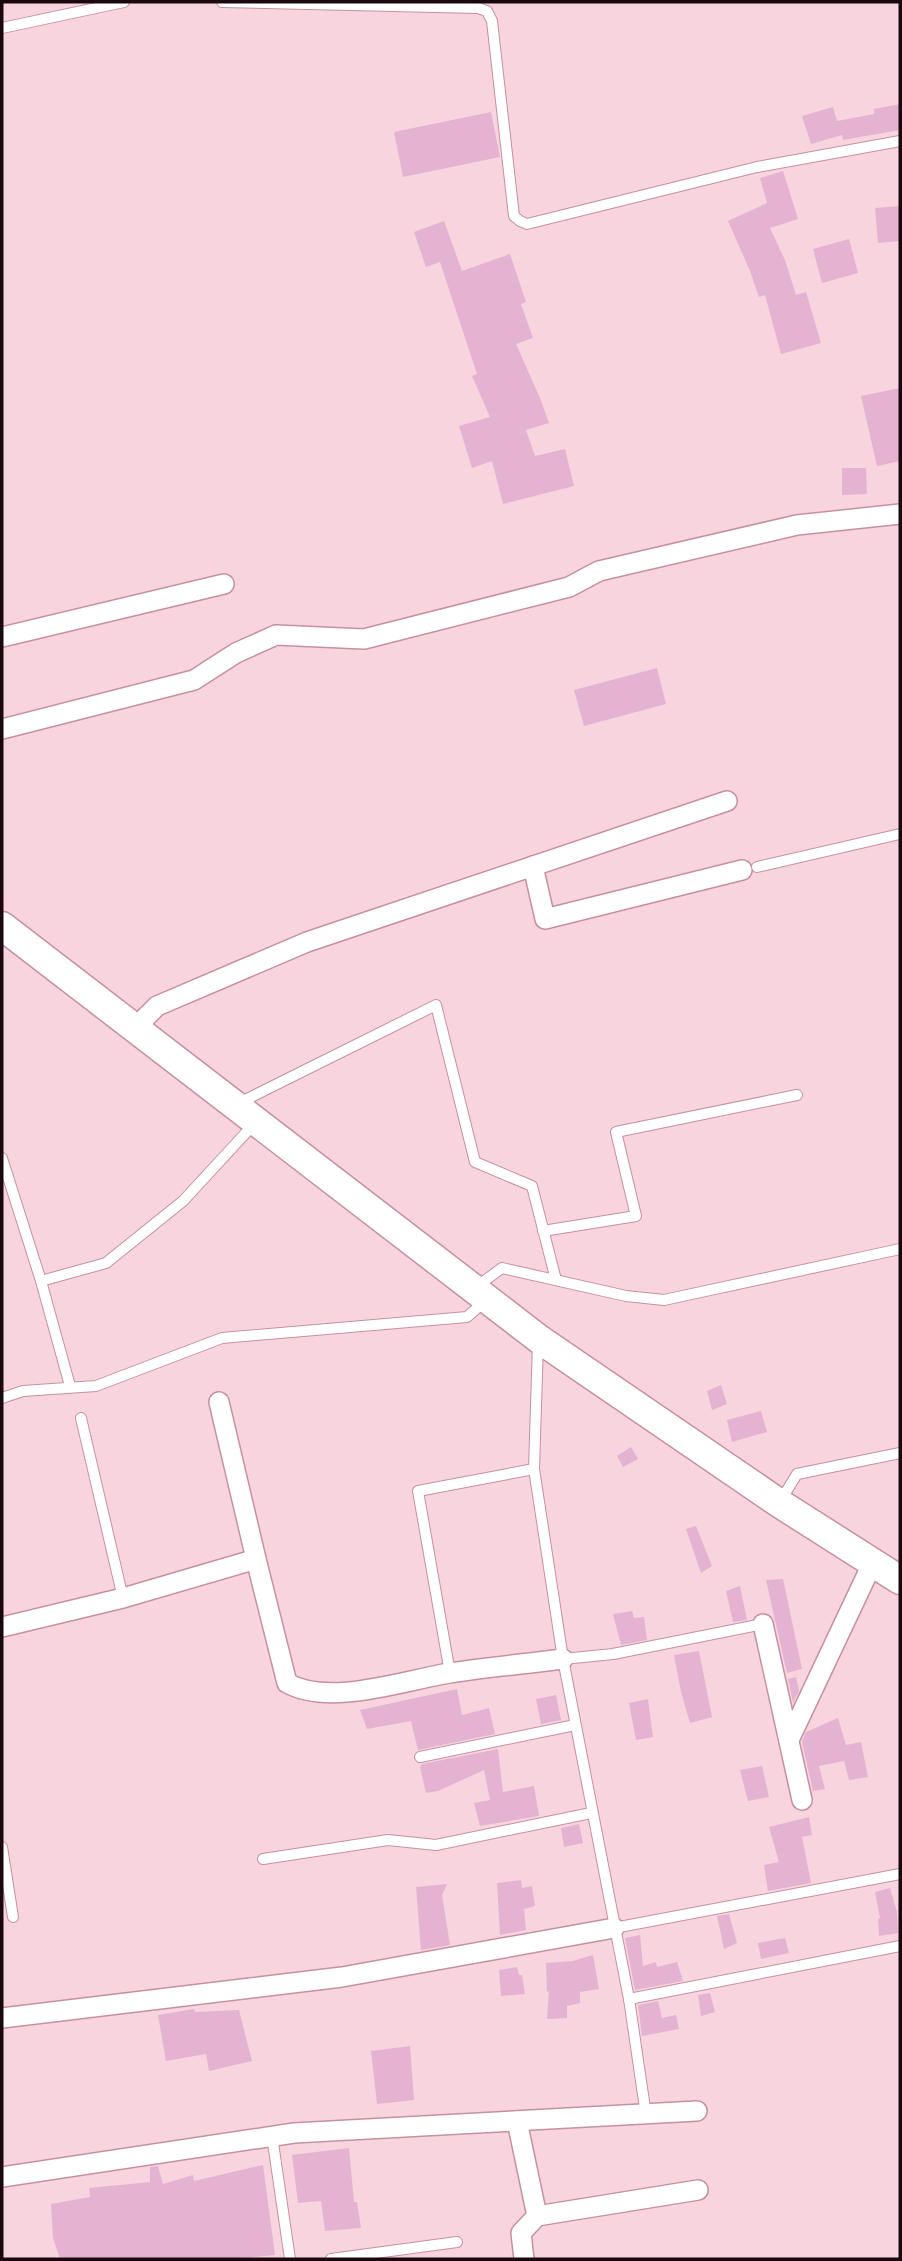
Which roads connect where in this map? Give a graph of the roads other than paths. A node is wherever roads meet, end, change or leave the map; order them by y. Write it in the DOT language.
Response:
graph roads {
  1 [pos="124,2"];
  2 [pos="222,2"];
  3 [pos="2,28"];
  4 [pos="900,142"];
  5 [pos="900,514"];
  6 [pos="224,584"];
  7 [pos="2,637"];
  8 [pos="2,729"];
  9 [pos="727,801"];
  10 [pos="900,834"];
  11 [pos="533,866"];
  12 [pos="750,868"];
  13 [pos="2,926"];
  14 [pos="135,1028"];
  15 [pos="797,1095"];
  16 [pos="246,1113"];
  17 [pos="2,1158"];
  18 [pos="543,1231"];
  19 [pos="900,1249"];
  20 [pos="556,1280"];
  21 [pos="41,1281"];
  22 [pos="480,1294"];
  23 [pos="538,1339"];
  24 [pos="70,1386"];
  25 [pos="2,1398"];
  26 [pos="219,1402"];
  27 [pos="81,1418"];
  28 [pos="900,1453"];
  29 [pos="534,1469"];
  30 [pos="779,1503"];
  31 [pos="256,1559"];
  32 [pos="873,1562"];
  33 [pos="900,1580"];
  34 [pos="123,1598"];
  35 [pos="763,1624"];
  36 [pos="2,1627"];
  37 [pos="563,1659"];
  38 [pos="450,1673"];
  39 [pos="575,1725"];
  40 [pos="789,1740"];
  41 [pos="420,1757"];
  42 [pos="802,1800"];
  43 [pos="592,1812"];
  44 [pos="2,1847"];
  45 [pos="263,1859"];
  46 [pos="900,1874"];
  47 [pos="13,1917"];
  48 [pos="614,1928"];
  49 [pos="900,1947"];
  50 [pos="629,1999"];
  51 [pos="2,2018"];
  52 [pos="697,2111"];
  53 [pos="646,2115"];
  54 [pos="517,2121"];
  55 [pos="272,2136"];
  56 [pos="2,2177"];
  57 [pos="698,2190"];
  58 [pos="537,2216"];
  59 [pos="457,2242"];
  60 [pos="290,2259"];
  61 [pos="331,2259"];
  62 [pos="524,2259"];
  1 -- 3 [label="lane"];
  2 -- 4 [label="lane"];
  5 -- 8 [label="street"];
  6 -- 7 [label="street"];
  9 -- 11 [label="street"];
  10 -- 12 [label="lane"];
  11 -- 12 [label="street"];
  11 -- 14 [label="street"];
  13 -- 14 [label="main road"];
  14 -- 16 [label="main road"];
  15 -- 18 [label="lane"];
  16 -- 18 [label="lane"];
  16 -- 21 [label="lane"];
  16 -- 22 [label="main road"];
  17 -- 21 [label="lane"];
  18 -- 20 [label="lane"];
  19 -- 20 [label="lane"];
  20 -- 22 [label="lane"];
  21 -- 24 [label="lane"];
  22 -- 23 [label="main road"];
  22 -- 24 [label="lane"];
  23 -- 29 [label="lane"];
  23 -- 30 [label="main road"];
  24 -- 25 [label="lane"];
  26 -- 31 [label="street"];
  27 -- 34 [label="lane"];
  28 -- 30 [label="lane"];
  29 -- 37 [label="lane"];
  29 -- 38 [label="lane"];
  30 -- 32 [label="main road"];
  31 -- 34 [label="street"];
  31 -- 38 [label="street"];
  32 -- 33 [label="main road"];
  32 -- 40 [label="street"];
  34 -- 36 [label="street"];
  35 -- 37 [label="lane"];
  35 -- 40 [label="street"];
  37 -- 38 [label="street"];
  37 -- 39 [label="lane"];
  39 -- 41 [label="lane"];
  39 -- 43 [label="lane"];
  40 -- 42 [label="street"];
  43 -- 45 [label="lane"];
  43 -- 48 [label="lane"];
  44 -- 47 [label="lane"];
  46 -- 48 [label="lane"];
  48 -- 50 [label="lane"];
  48 -- 51 [label="street"];
  49 -- 50 [label="lane"];
  50 -- 53 [label="lane"];
  52 -- 53 [label="street"];
  53 -- 54 [label="street"];
  54 -- 55 [label="street"];
  54 -- 58 [label="street"];
  55 -- 56 [label="street"];
  55 -- 60 [label="lane"];
  57 -- 58 [label="street"];
  58 -- 62 [label="street"];
  59 -- 61 [label="lane"];
}
